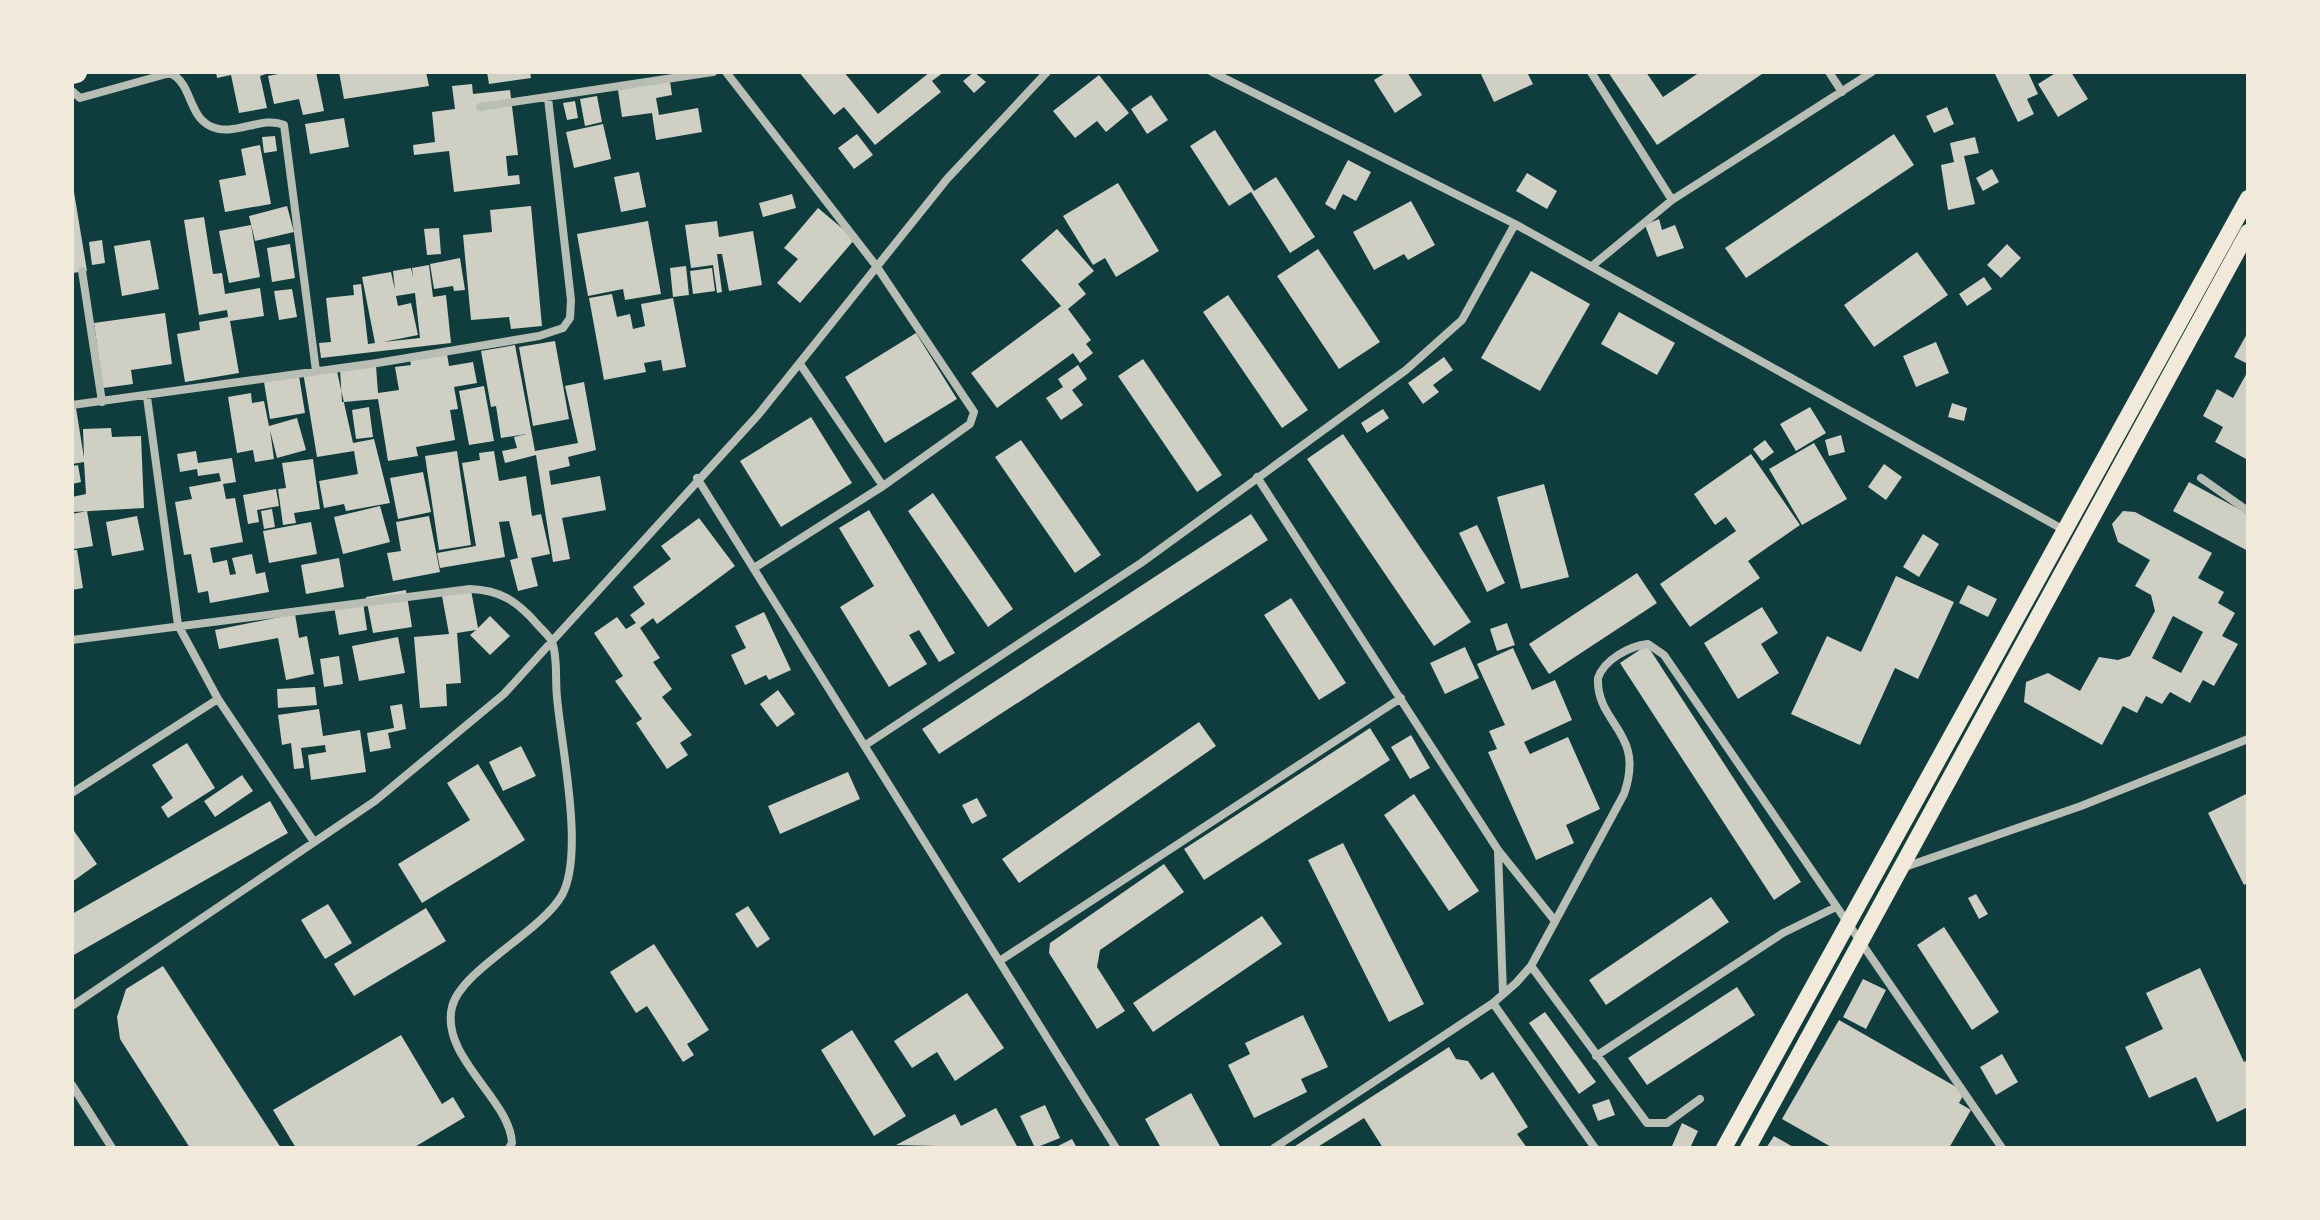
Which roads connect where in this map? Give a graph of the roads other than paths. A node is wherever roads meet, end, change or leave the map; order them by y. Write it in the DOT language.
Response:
graph roads {
  1 [pos="713,72"];
  2 [pos="726,72"];
  3 [pos="1047,72"];
  4 [pos="1212,72"];
  5 [pos="1591,72"];
  6 [pos="1829,72"];
  7 [pos="1872,72"];
  8 [pos="72,91"];
  9 [pos="1842,92"];
  10 [pos="548,98"];
  11 [pos="480,107"];
  12 [pos="2248,198"];
  13 [pos="1672,200"];
  14 [pos="1515,224"];
  15 [pos="2248,232"];
  16 [pos="1592,266"];
  17 [pos="877,267"];
  18 [pos="82,271"];
  19 [pos="800,364"];
  20 [pos="316,371"];
  21 [pos="147,397"];
  22 [pos="102,402"];
  23 [pos="72,405"];
  24 [pos="1257,477"];
  25 [pos="697,478"];
  26 [pos="2201,478"];
  27 [pos="883,486"];
  28 [pos="2248,511"];
  29 [pos="2064,530"];
  30 [pos="754,568"];
  31 [pos="178,625"];
  32 [pos="72,640"];
  33 [pos="552,642"];
  34 [pos="1401,698"];
  35 [pos="218,699"];
  36 [pos="2248,739"];
  37 [pos="867,744"];
  38 [pos="72,793"];
  39 [pos="314,842"];
  40 [pos="1498,850"];
  41 [pos="1901,869"];
  42 [pos="1834,908"];
  43 [pos="1555,921"];
  44 [pos="1846,924"];
  45 [pos="1859,942"];
  46 [pos="1001,960"];
  47 [pos="1531,966"];
  48 [pos="1503,994"];
  49 [pos="1493,1003"];
  50 [pos="72,1006"];
  51 [pos="1596,1056"];
  52 [pos="72,1085"];
  53 [pos="1700,1099"];
  54 [pos="1997,1147"];
  55 [pos="112,1148"];
  56 [pos="509,1148"];
  57 [pos="1116,1148"];
  58 [pos="1274,1148"];
  59 [pos="1595,1148"];
  60 [pos="1724,1148"];
  61 [pos="1748,1148"];
  1 -- 10 [label="street"];
  2 -- 17 [label="street"];
  3 -- 17 [label="street"];
  4 -- 14 [label="street"];
  5 -- 13 [label="street"];
  6 -- 9 [label="street"];
  7 -- 9 [label="street"];
  8 -- 20 [label="street"];
  9 -- 13 [label="street"];
  10 -- 11 [label="street"];
  10 -- 20 [label="street"];
  12 -- 29 [label="main road"];
  13 -- 16 [label="street"];
  14 -- 16 [label="street"];
  14 -- 24 [label="street"];
  15 -- 41 [label="main road"];
  16 -- 29 [label="street"];
  17 -- 19 [label="street"];
  17 -- 27 [label="street"];
  18 -- 22 [label="street"];
  19 -- 25 [label="street"];
  19 -- 27 [label="street"];
  20 -- 21 [label="street"];
  21 -- 22 [label="street"];
  21 -- 31 [label="street"];
  22 -- 23 [label="street"];
  24 -- 34 [label="street"];
  24 -- 37 [label="street"];
  25 -- 30 [label="street"];
  25 -- 33 [label="street"];
  26 -- 28 [label="street"];
  27 -- 30 [label="street"];
  29 -- 44 [label="main road"];
  30 -- 37 [label="street"];
  31 -- 32 [label="street"];
  31 -- 33 [label="street"];
  31 -- 35 [label="street"];
  33 -- 39 [label="street"];
  33 -- 56 [label="street"];
  34 -- 40 [label="street"];
  34 -- 46 [label="street"];
  35 -- 38 [label="street"];
  35 -- 39 [label="street"];
  36 -- 41 [label="street"];
  37 -- 46 [label="street"];
  39 -- 50 [label="street"];
  40 -- 43 [label="street"];
  40 -- 48 [label="street"];
  41 -- 45 [label="main road"];
  42 -- 43 [label="street"];
  42 -- 44 [label="street"];
  42 -- 51 [label="street"];
  43 -- 47 [label="street"];
  44 -- 45 [label="street"];
  44 -- 60 [label="main road"];
  45 -- 54 [label="street"];
  45 -- 61 [label="main road"];
  46 -- 57 [label="street"];
  47 -- 48 [label="street"];
  47 -- 51 [label="street"];
  48 -- 49 [label="street"];
  49 -- 58 [label="street"];
  49 -- 59 [label="street"];
  51 -- 53 [label="street"];
  52 -- 55 [label="street"];
}
